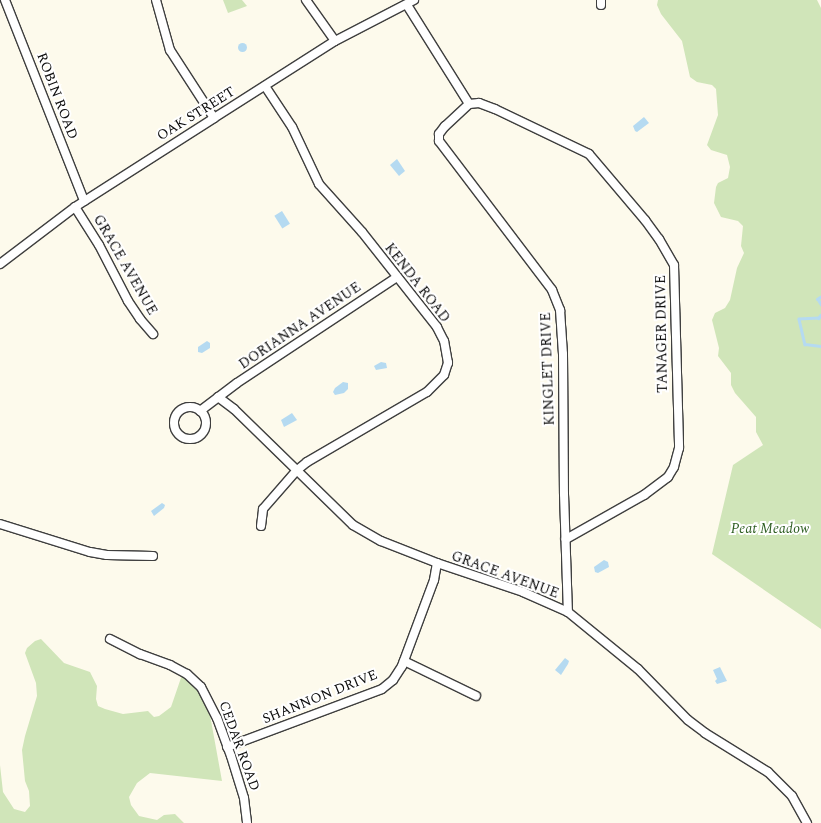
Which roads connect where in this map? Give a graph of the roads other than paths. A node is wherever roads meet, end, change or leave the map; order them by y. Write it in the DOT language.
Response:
graph roads {
  1 [pos="5,0"];
  2 [pos="156,0"];
  3 [pos="306,0"];
  4 [pos="411,2"];
  5 [pos="335,41"];
  6 [pos="265,86"];
  7 [pos="469,104"];
  8 [pos="214,118"];
  9 [pos="84,201"];
  10 [pos="75,207"];
  11 [pos="0,264"];
  12 [pos="397,277"];
  13 [pos="153,334"];
  14 [pos="218,397"];
  15 [pos="200,411"];
  16 [pos="296,471"];
  17 [pos="0,524"];
  18 [pos="261,526"];
  19 [pos="566,539"];
  20 [pos="153,556"];
  21 [pos="437,563"];
  22 [pos="568,612"];
  23 [pos="110,639"];
  24 [pos="404,661"];
  25 [pos="476,696"];
  26 [pos="227,747"];
  27 [pos="247,823"];
  28 [pos="807,823"];
  1 -- 9 [label="street, ROBIN ROAD"];
  2 -- 8 [label="street"];
  3 -- 5 [label="street"];
  4 -- 5 [label="street, OAK STREET"];
  4 -- 7 [label="street"];
  5 -- 6 [label="street, OAK STREET"];
  6 -- 8 [label="street, OAK STREET"];
  6 -- 12 [label="street, KENDA ROAD"];
  7 -- 19 [label="street, KINGLET DRIVE"];
  7 -- 19 [label="street, TANAGER DRIVE"];
  8 -- 9 [label="street, OAK STREET"];
  9 -- 10 [label="street, OAK STREET"];
  10 -- 11 [label="street, OAK STREET"];
  10 -- 13 [label="street, GRACE AVENUE"];
  12 -- 14 [label="street, DORIANNA AVENUE"];
  12 -- 16 [label="street, KENDA ROAD"];
  14 -- 15 [label="street, DORIANNA AVENUE"];
  14 -- 16 [label="street, GRACE AVENUE"];
  16 -- 18 [label="street, KENDA ROAD"];
  16 -- 21 [label="street, GRACE AVENUE"];
  17 -- 20 [label="street"];
  19 -- 22 [label="street, KINGLET DRIVE"];
  21 -- 22 [label="street, GRACE AVENUE"];
  21 -- 24 [label="street, SHANNON DRIVE"];
  22 -- 28 [label="street, GRACE AVENUE"];
  23 -- 26 [label="street, CEDAR ROAD"];
  24 -- 25 [label="street"];
  24 -- 26 [label="street, SHANNON DRIVE"];
  26 -- 27 [label="street, CEDAR ROAD"];
}
